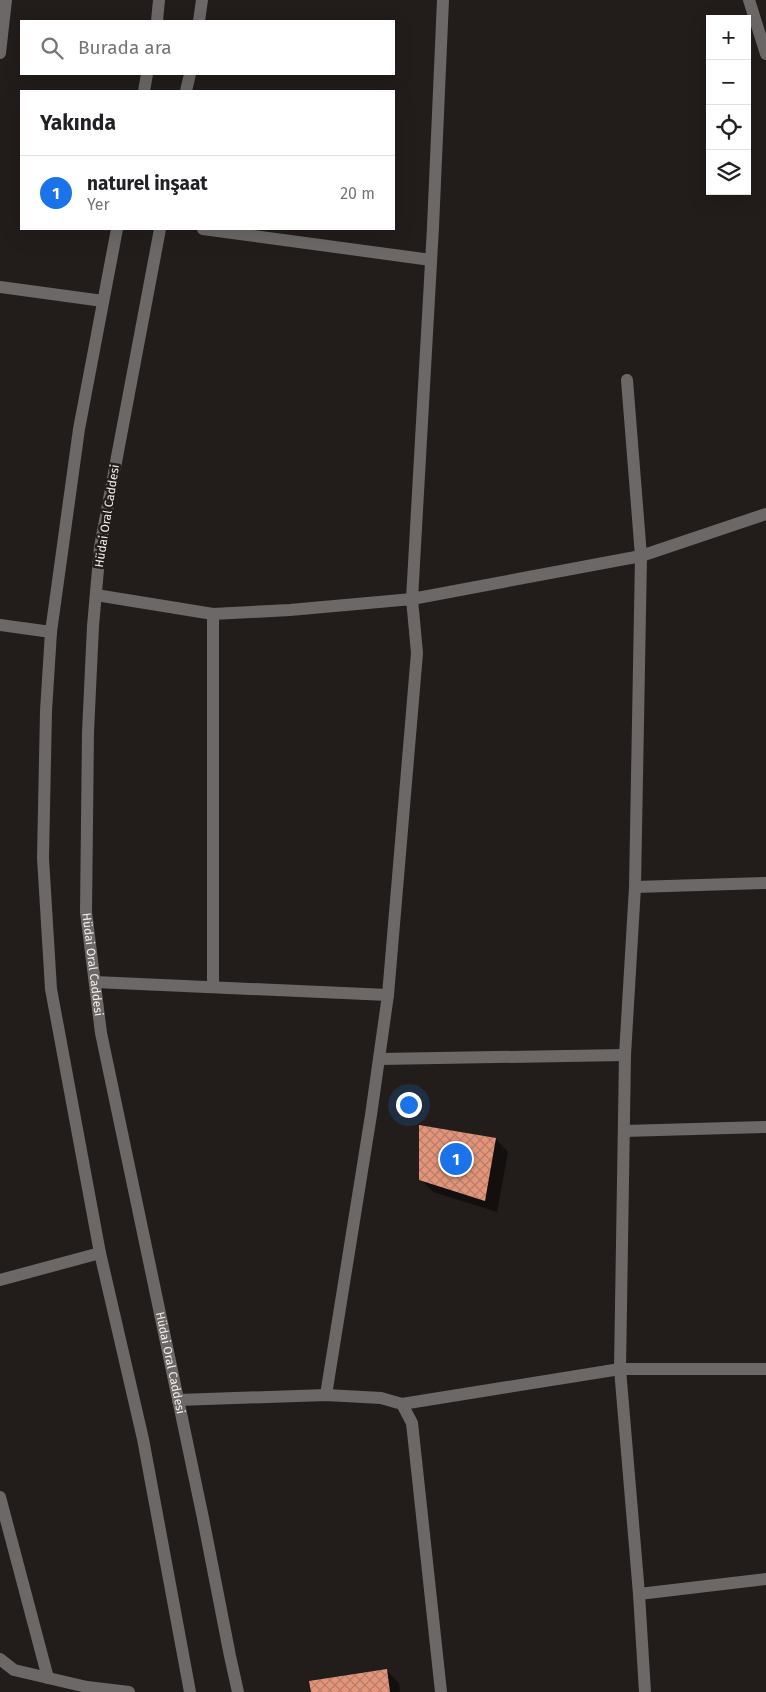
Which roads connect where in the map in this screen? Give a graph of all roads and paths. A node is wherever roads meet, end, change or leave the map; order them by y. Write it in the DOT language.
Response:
graph roads {
  1 [pos="6,0"];
  2 [pos="159,0"];
  3 [pos="202,0"];
  4 [pos="443,0"];
  5 [pos="748,0"];
  6 [pos="158,20"];
  7 [pos="199,20"];
  8 [pos="0,53"];
  9 [pos="766,54"];
  10 [pos="147,75"];
  11 [pos="190,75"];
  12 [pos="144,90"];
  13 [pos="186,90"];
  14 [pos="117,230"];
  15 [pos="160,230"];
  16 [pos="210,230"];
  17 [pos="431,260"];
  18 [pos="0,287"];
  19 [pos="103,301"];
  20 [pos="627,380"];
  21 [pos="766,514"];
  22 [pos="641,556"];
  23 [pos="96,595"];
  24 [pos="412,599"];
  25 [pos="213,614"];
  26 [pos="0,625"];
  27 [pos="51,632"];
  28 [pos="766,883"];
  29 [pos="635,887"];
  30 [pos="95,982"];
  31 [pos="213,987"];
  32 [pos="388,995"];
  33 [pos="625,1055"];
  34 [pos="379,1059"];
  35 [pos="766,1127"];
  36 [pos="624,1131"];
  37 [pos="100,1253"];
  38 [pos="0,1280"];
  39 [pos="620,1369"];
  40 [pos="766,1369"];
  41 [pos="326,1395"];
  42 [pos="178,1400"];
  43 [pos="402,1404"];
  44 [pos="0,1497"];
  45 [pos="766,1579"];
  46 [pos="639,1594"];
  47 [pos="0,1659"];
  48 [pos="48,1678"];
  49 [pos="129,1692"];
  50 [pos="190,1692"];
  51 [pos="238,1692"];
  52 [pos="441,1692"];
  53 [pos="645,1692"];
  1 -- 8 [label="street"];
  2 -- 6 [label="street"];
  3 -- 7 [label="street"];
  4 -- 17 [label="street"];
  5 -- 9 [label="street"];
  10 -- 12 [label="street"];
  11 -- 13 [label="street"];
  14 -- 19 [label="street"];
  15 -- 23 [label="street, Hüdai Oral Caddesi"];
  16 -- 17 [label="street"];
  17 -- 24 [label="street"];
  18 -- 19 [label="street"];
  19 -- 27 [label="street"];
  20 -- 22 [label="street"];
  21 -- 22 [label="street"];
  22 -- 24 [label="street"];
  22 -- 29 [label="street"];
  23 -- 25 [label="street"];
  23 -- 30 [label="street, Hüdai Oral Caddesi"];
  24 -- 25 [label="street"];
  24 -- 32 [label="street"];
  25 -- 31 [label="street"];
  26 -- 27 [label="street"];
  27 -- 37 [label="street"];
  28 -- 29 [label="street"];
  29 -- 33 [label="street"];
  30 -- 31 [label="street"];
  30 -- 42 [label="street, Hüdai Oral Caddesi"];
  31 -- 32 [label="street"];
  32 -- 34 [label="street"];
  33 -- 34 [label="street"];
  33 -- 36 [label="street"];
  34 -- 41 [label="street"];
  35 -- 36 [label="street"];
  36 -- 39 [label="street"];
  37 -- 38 [label="street"];
  37 -- 50 [label="street"];
  39 -- 40 [label="street"];
  39 -- 43 [label="street"];
  39 -- 46 [label="street"];
  41 -- 42 [label="street"];
  41 -- 43 [label="street"];
  42 -- 51 [label="street, Hüdai Oral Caddesi"];
  43 -- 52 [label="street"];
  44 -- 48 [label="street"];
  45 -- 46 [label="street"];
  46 -- 53 [label="street"];
  47 -- 48 [label="street"];
  48 -- 49 [label="street"];
}
